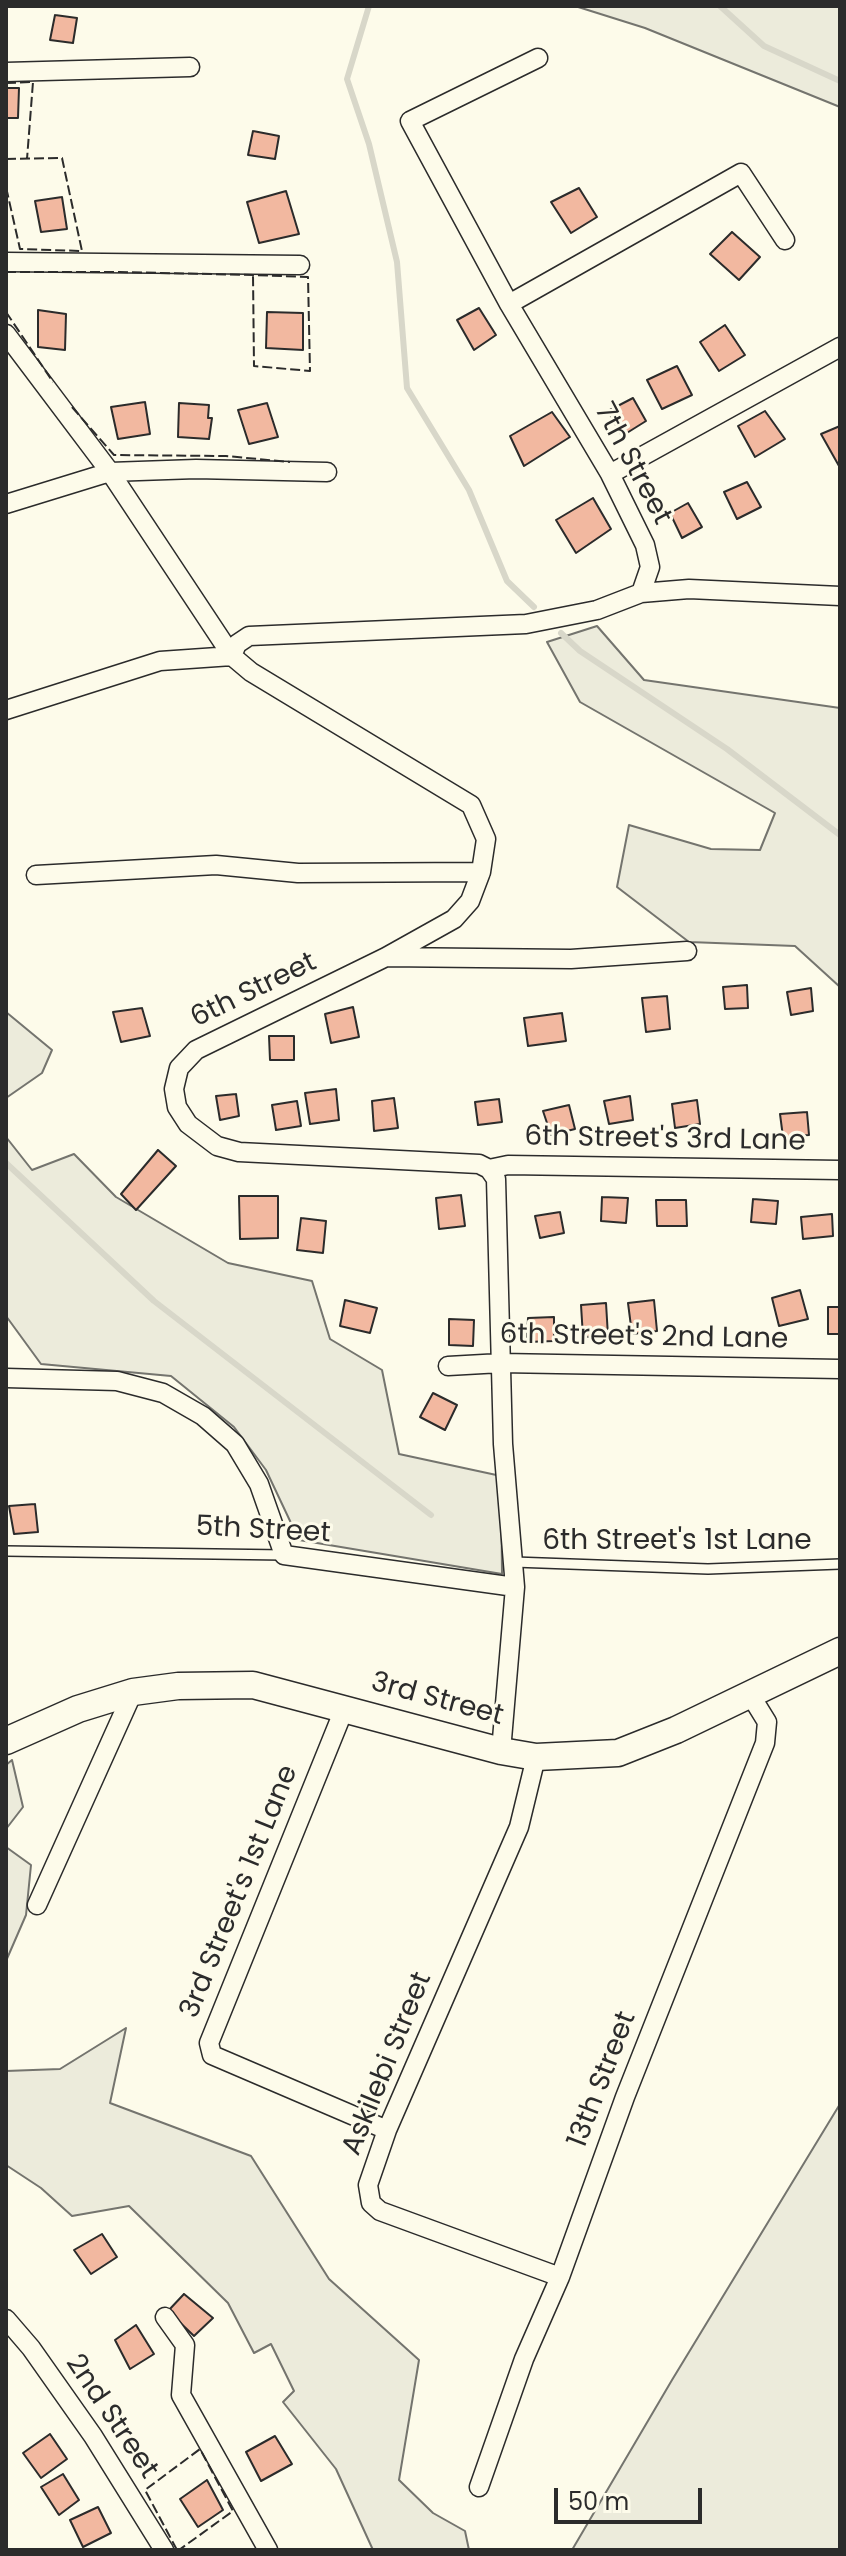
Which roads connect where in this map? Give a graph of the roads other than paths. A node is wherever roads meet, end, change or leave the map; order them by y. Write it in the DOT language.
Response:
graph roads {
  1 [pos="538,58"];
  2 [pos="190,67"];
  3 [pos="6,72"];
  4 [pos="785,240"];
  5 [pos="6,262"];
  6 [pos="300,265"];
  7 [pos="509,304"];
  8 [pos="6,334"];
  9 [pos="840,347"];
  10 [pos="110,472"];
  11 [pos="327,472"];
  12 [pos="610,474"];
  13 [pos="6,504"];
  14 [pos="641,593"];
  15 [pos="840,596"];
  16 [pos="232,656"];
  17 [pos="6,710"];
  18 [pos="481,872"];
  19 [pos="36,875"];
  20 [pos="687,951"];
  21 [pos="386,957"];
  22 [pos="489,1169"];
  23 [pos="840,1170"];
  24 [pos="501,1363"];
  25 [pos="448,1366"];
  26 [pos="840,1369"];
  27 [pos="6,1378"];
  28 [pos="6,1551"];
  29 [pos="284,1555"];
  30 [pos="514,1562"];
  31 [pos="840,1564"];
  32 [pos="515,1587"];
  33 [pos="840,1651"];
  34 [pos="133,1692"];
  35 [pos="751,1696"];
  36 [pos="345,1707"];
  37 [pos="6,1741"];
  38 [pos="501,1751"];
  39 [pos="536,1757"];
  40 [pos="37,1905"];
  41 [pos="387,2130"];
  42 [pos="560,2277"];
  43 [pos="165,2317"];
  44 [pos="6,2319"];
  45 [pos="479,2487"];
  46 [pos="164,2550"];
  47 [pos="268,2550"];
  1 -- 7 [label="street, 7th Street"];
  2 -- 3 [label="street"];
  4 -- 7 [label="street"];
  5 -- 6 [label="street"];
  7 -- 12 [label="street, 7th Street"];
  8 -- 10 [label="street, 6th Street"];
  9 -- 12 [label="street"];
  10 -- 11 [label="street"];
  10 -- 13 [label="street"];
  10 -- 16 [label="street, 6th Street"];
  12 -- 14 [label="street, 7th Street"];
  14 -- 15 [label="street"];
  14 -- 16 [label="street"];
  16 -- 17 [label="street"];
  16 -- 18 [label="street, 6th Street"];
  18 -- 19 [label="street"];
  18 -- 21 [label="street, 6th Street"];
  20 -- 21 [label="street"];
  21 -- 22 [label="street, 6th Street"];
  22 -- 23 [label="street, 6th Street's 3rd Lane"];
  22 -- 24 [label="street"];
  24 -- 25 [label="street, 6th Street's 2nd Lane"];
  24 -- 26 [label="street, 6th Street's 2nd Lane"];
  24 -- 30 [label="street"];
  27 -- 29 [label="street"];
  28 -- 29 [label="lane, 5th Street"];
  29 -- 32 [label="street, 5th Street"];
  30 -- 31 [label="lane, 6th Street's 1st Lane"];
  30 -- 32 [label="street"];
  32 -- 38 [label="street"];
  33 -- 35 [label="street, 3rd Street"];
  34 -- 36 [label="street, 3rd Street"];
  34 -- 37 [label="street, 3rd Street"];
  34 -- 40 [label="street"];
  35 -- 39 [label="street, 3rd Street"];
  35 -- 42 [label="street, 13th Street"];
  36 -- 38 [label="street, 3rd Street"];
  36 -- 41 [label="street, 3rd Street's 1st Lane"];
  38 -- 39 [label="street, 3rd Street"];
  39 -- 41 [label="street, Askilebi Street"];
  41 -- 42 [label="street, Askilebi Street"];
  42 -- 45 [label="street, 13th Street"];
  43 -- 47 [label="street"];
  44 -- 46 [label="street, 2nd Street"];
}
